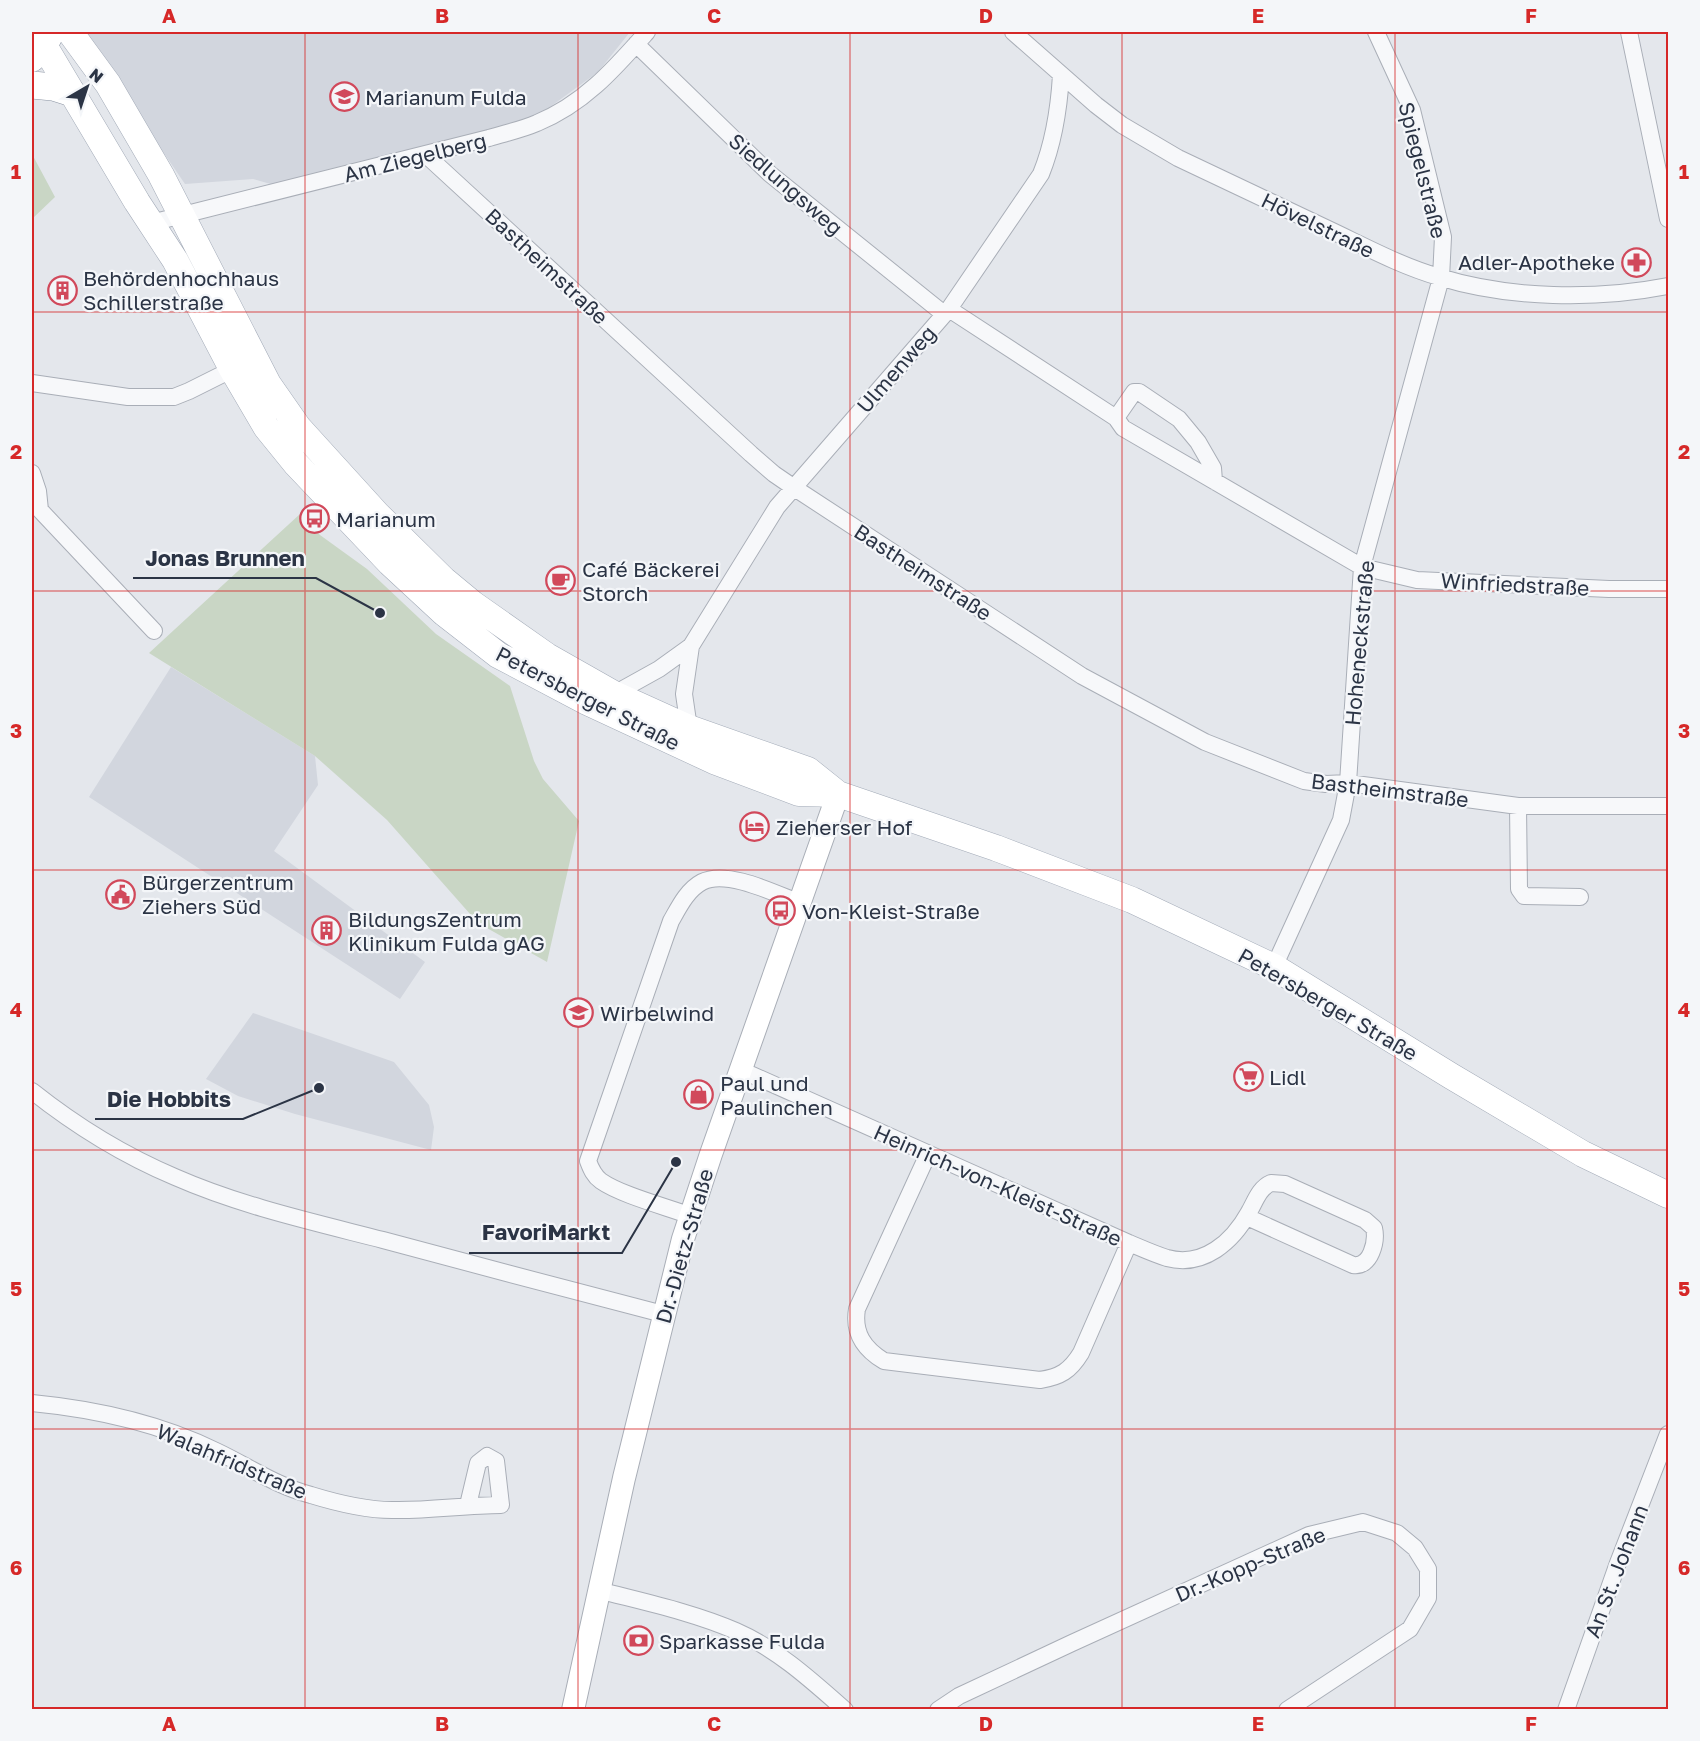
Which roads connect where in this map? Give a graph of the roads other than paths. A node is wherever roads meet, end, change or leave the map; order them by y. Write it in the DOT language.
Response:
graph roads {
  1 [pos="70,32"];
  2 [pos="647,32"];
  3 [pos="1013,32"];
  4 [pos="1376,32"];
  5 [pos="1629,32"];
  6 [pos="41,41"];
  7 [pos="636,44"];
  8 [pos="1061,75"];
  9 [pos="32,85"];
  10 [pos="72,93"];
  11 [pos="426,154"];
  12 [pos="181,216"];
  13 [pos="1668,219"];
  14 [pos="151,223"];
  15 [pos="1441,278"];
  16 [pos="1668,286"];
  17 [pos="947,311"];
  18 [pos="243,364"];
  19 [pos="32,383"];
  20 [pos="1116,418"];
  21 [pos="32,473"];
  22 [pos="1214,481"];
  23 [pos="793,487"];
  24 [pos="36,518"];
  25 [pos="1362,567"];
  26 [pos="1668,589"];
  27 [pos="154,631"];
  28 [pos="691,646"];
  29 [pos="614,694"];
  30 [pos="689,728"];
  31 [pos="1348,783"];
  32 [pos="838,794"];
  33 [pos="1518,806"];
  34 [pos="1668,806"];
  35 [pos="1580,897"];
  36 [pos="800,903"];
  37 [pos="1274,967"];
  38 [pos="741,1070"];
  39 [pos="32,1091"];
  40 [pos="928,1154"];
  41 [pos="1668,1195"];
  42 [pos="691,1216"];
  43 [pos="1247,1217"];
  44 [pos="1129,1243"];
  45 [pos="663,1314"];
  46 [pos="32,1403"];
  47 [pos="1668,1434"];
  48 [pos="468,1505"];
  49 [pos="598,1590"];
  50 [pos="573,1710"];
  51 [pos="845,1710"];
  52 [pos="938,1710"];
  53 [pos="1287,1710"];
  54 [pos="1566,1710"];
  1 -- 12 [label="main road, Petersberger Straße"];
  2 -- 7 [label="street, Am Ziegelberg"];
  3 -- 8 [label="street, Hövelstraße"];
  4 -- 15 [label="street, Spiegelstraße"];
  5 -- 13 [label="street"];
  6 -- 10 [label="main road, Petersberger Straße"];
  7 -- 11 [label="street, Am Ziegelberg"];
  7 -- 17 [label="street, Siedlungsweg"];
  8 -- 15 [label="street, Hövelstraße"];
  8 -- 17 [label="street, Ulmenweg"];
  9 -- 10 [label="highway"];
  10 -- 14 [label="main road, Petersberger Straße"];
  11 -- 12 [label="street, Am Ziegelberg"];
  11 -- 23 [label="street, Bastheimstraße"];
  12 -- 14 [label="street, Am Ziegelberg"];
  12 -- 18 [label="main road, Petersberger Straße"];
  14 -- 18 [label="main road, Petersberger Straße"];
  15 -- 16 [label="street, Hövelstraße"];
  15 -- 25 [label="street, Hoheneckstraße"];
  17 -- 20 [label="street, Siedlungsweg"];
  17 -- 23 [label="street, Ulmenweg"];
  18 -- 19 [label="street"];
  18 -- 29 [label="main road, Petersberger Straße"];
  18 -- 32 [label="main road, Petersberger Straße"];
  20 -- 22 [label="street, Winfriedstraße"];
  20 -- 22 [label="street"];
  21 -- 24 [label="street"];
  22 -- 25 [label="street, Winfriedstraße"];
  23 -- 28 [label="street, Ulmenweg"];
  23 -- 31 [label="street, Bastheimstraße"];
  24 -- 27 [label="street"];
  25 -- 26 [label="street, Winfriedstraße"];
  25 -- 31 [label="street, Hoheneckstraße"];
  28 -- 29 [label="street, Ulmenweg"];
  28 -- 30 [label="street, Ulmenweg"];
  29 -- 30 [label="main road, Petersberger Straße"];
  30 -- 32 [label="main road, Petersberger Straße"];
  31 -- 33 [label="street, Bastheimstraße"];
  31 -- 37 [label="street, Hoheneckstraße"];
  32 -- 36 [label="main road, Dr.-Dietz-Straße"];
  32 -- 37 [label="main road, Petersberger Straße"];
  33 -- 34 [label="street, Bastheimstraße"];
  33 -- 35 [label="street"];
  36 -- 38 [label="main road, Dr.-Dietz-Straße"];
  36 -- 42 [label="street"];
  37 -- 41 [label="main road, Petersberger Straße"];
  38 -- 40 [label="street, Heinrich-von-Kleist-Straße"];
  38 -- 42 [label="main road, Dr.-Dietz-Straße"];
  39 -- 45 [label="street"];
  40 -- 44 [label="street, Heinrich-von-Kleist-Straße"];
  40 -- 44 [label="street"];
  42 -- 45 [label="main road, Dr.-Dietz-Straße"];
  43 -- 43 [label="street, Heinrich-von-Kleist-Straße"];
  43 -- 44 [label="street, Heinrich-von-Kleist-Straße"];
  45 -- 49 [label="main road, Dr.-Dietz-Straße"];
  46 -- 48 [label="street, Walahfridstraße"];
  47 -- 54 [label="street, An St. Johann"];
  49 -- 50 [label="main road, Dr.-Dietz-Straße"];
  49 -- 51 [label="street"];
  52 -- 53 [label="street, Dr.-Kopp-Straße"];
}
